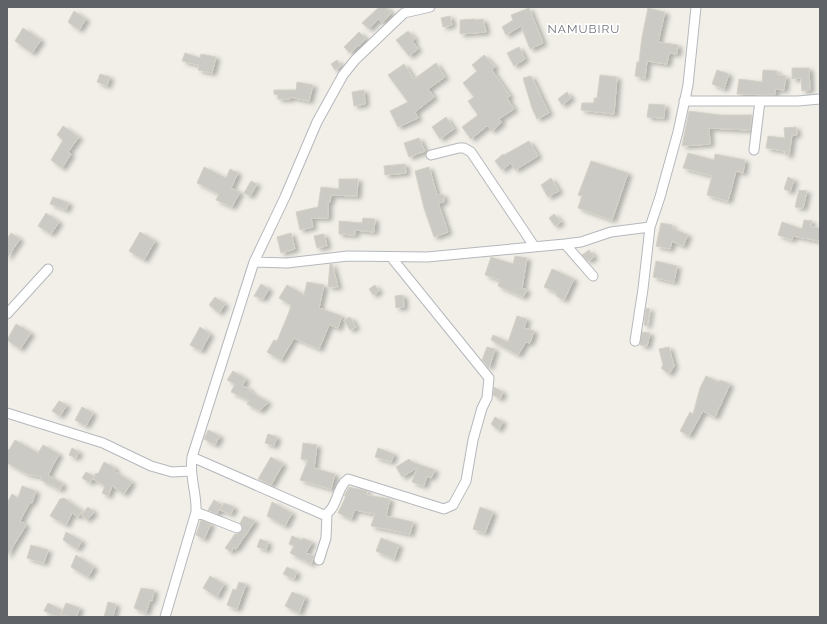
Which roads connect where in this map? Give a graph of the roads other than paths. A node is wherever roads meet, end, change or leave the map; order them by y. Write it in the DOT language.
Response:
graph roads {
  1 [pos="430,7"];
  2 [pos="696,7"];
  3 [pos="402,10"];
  4 [pos="820,99"];
  5 [pos="684,101"];
  6 [pos="760,101"];
  7 [pos="754,150"];
  8 [pos="431,155"];
  9 [pos="650,227"];
  10 [pos="566,244"];
  11 [pos="534,246"];
  12 [pos="392,257"];
  13 [pos="254,262"];
  14 [pos="48,269"];
  15 [pos="594,276"];
  16 [pos="7,314"];
  17 [pos="635,341"];
  18 [pos="7,413"];
  19 [pos="192,457"];
  20 [pos="190,471"];
  21 [pos="196,512"];
  22 [pos="327,514"];
  23 [pos="237,528"];
  24 [pos="319,560"];
  25 [pos="165,617"];
  1 -- 3 [label="street"];
  2 -- 5 [label="street"];
  3 -- 13 [label="street"];
  4 -- 6 [label="street"];
  5 -- 6 [label="street"];
  5 -- 9 [label="street"];
  6 -- 7 [label="street"];
  8 -- 11 [label="street"];
  9 -- 10 [label="street"];
  9 -- 17 [label="street"];
  10 -- 11 [label="street"];
  10 -- 15 [label="street"];
  11 -- 12 [label="street"];
  12 -- 13 [label="street"];
  12 -- 22 [label="street"];
  13 -- 19 [label="street"];
  14 -- 16 [label="street"];
  18 -- 20 [label="street"];
  19 -- 20 [label="street"];
  19 -- 22 [label="street"];
  20 -- 21 [label="street"];
  21 -- 23 [label="street"];
  21 -- 25 [label="street"];
  22 -- 24 [label="street"];
}
